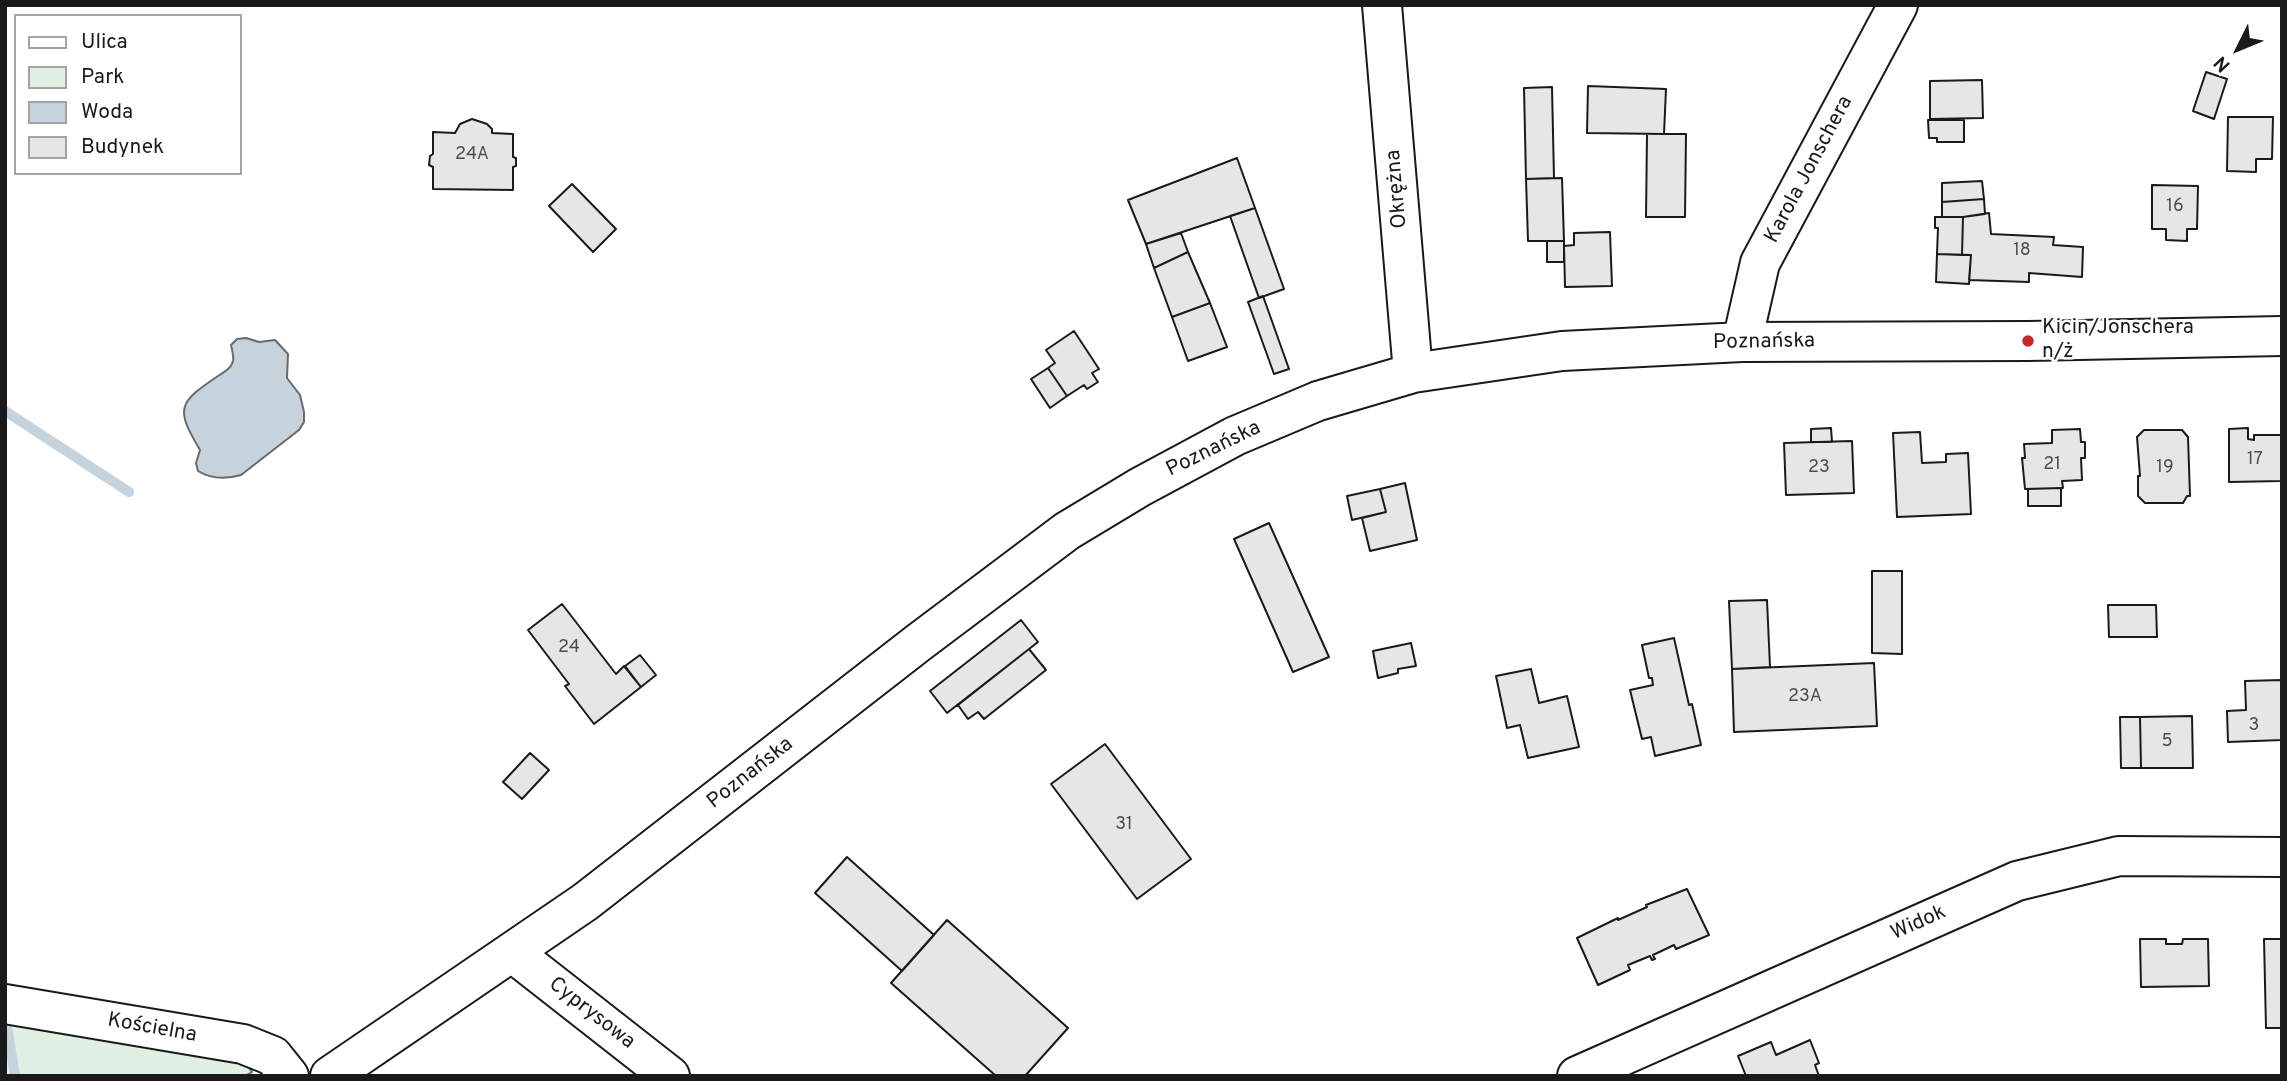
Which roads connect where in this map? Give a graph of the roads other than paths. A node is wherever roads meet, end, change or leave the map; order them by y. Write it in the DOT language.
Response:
graph roads {
  1 [pos="1382,5"];
  2 [pos="1898,5"];
  3 [pos="2282,337"];
  4 [pos="1742,342"];
  5 [pos="1413,373"];
  6 [pos="2282,857"];
  7 [pos="513,953"];
  8 [pos="5,1004"];
  9 [pos="289,1076"];
  10 [pos="330,1076"];
  11 [pos="670,1076"];
  12 [pos="1577,1076"];
  1 -- 5 [label="street, Okrężna"];
  2 -- 4 [label="street, Karola Jonschera"];
  3 -- 4 [label="street, Poznańska"];
  4 -- 5 [label="street, Poznańska"];
  5 -- 7 [label="street, Poznańska"];
  6 -- 12 [label="street, Widok"];
  7 -- 10 [label="street, Poznańska"];
  7 -- 11 [label="street, Cyprysowa"];
  8 -- 9 [label="street, Kościelna"];
}
